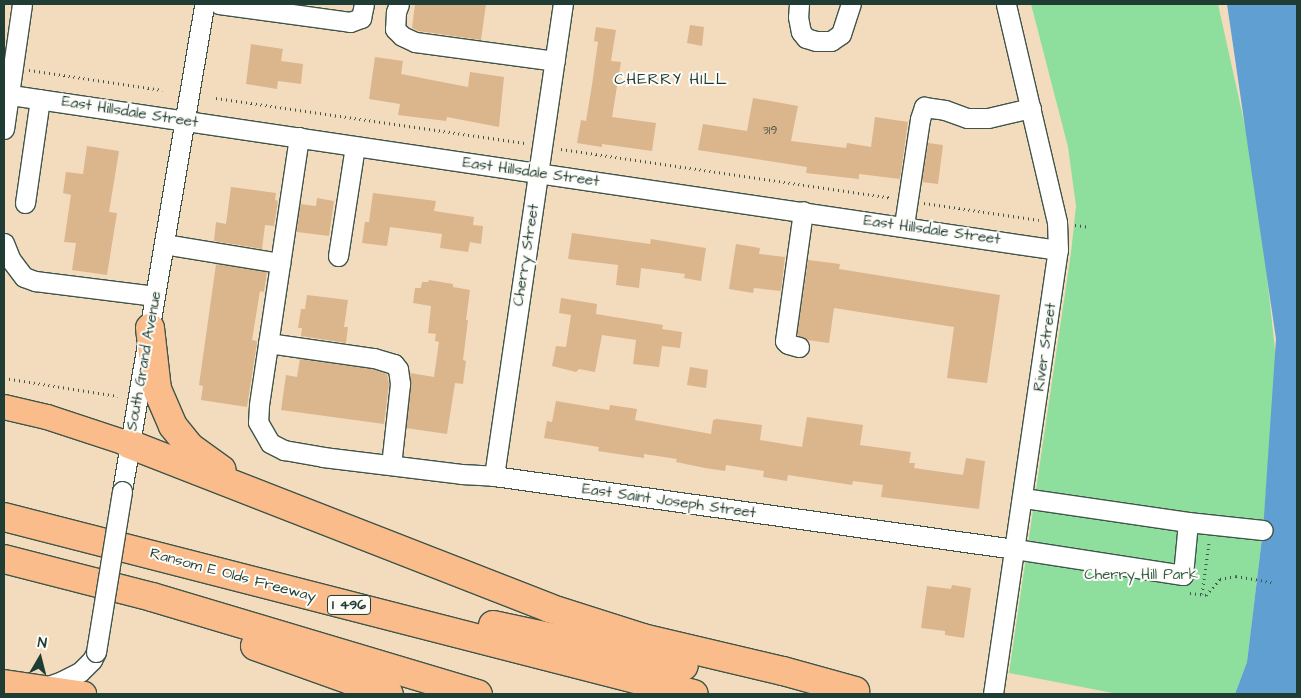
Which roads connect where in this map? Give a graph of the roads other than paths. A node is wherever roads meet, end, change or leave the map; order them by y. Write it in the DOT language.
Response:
graph roads {
  1 [pos="22,4"];
  2 [pos="204,4"];
  3 [pos="219,4"];
  4 [pos="364,4"];
  5 [pos="399,4"];
  6 [pos="563,4"];
  7 [pos="799,4"];
  8 [pos="851,4"];
  9 [pos="1006,4"];
  10 [pos="555,61"];
  11 [pos="6,94"];
  12 [pos="40,99"];
  13 [pos="1031,108"];
  14 [pos="185,121"];
  15 [pos="4,129"];
  16 [pos="299,137"];
  17 [pos="355,146"];
  18 [pos="538,174"];
  19 [pos="25,203"];
  20 [pos="803,211"];
  21 [pos="904,225"];
  22 [pos="4,244"];
  23 [pos="164,244"];
  24 [pos="1058,250"];
  25 [pos="338,256"];
  26 [pos="280,263"];
  27 [pos="155,296"];
  28 [pos="150,328"];
  29 [pos="268,343"];
  30 [pos="799,347"];
  31 [pos="4,407"];
  32 [pos="120,441"];
  33 [pos="390,465"];
  34 [pos="494,476"];
  35 [pos="1023,498"];
  36 [pos="4,517"];
  37 [pos="1188,522"];
  38 [pos="346,527"];
  39 [pos="1263,530"];
  40 [pos="1015,549"];
  41 [pos="4,559"];
  42 [pos="186,563"];
  43 [pos="4,564"];
  44 [pos="4,682"];
  45 [pos="42,688"];
  46 [pos="864,693"];
  47 [pos="84,694"];
  48 [pos="389,694"];
  49 [pos="478,694"];
  50 [pos="694,694"];
  51 [pos="993,694"];
  1 -- 11 [label="street"];
  2 -- 14 [label="street, South Grand Avenue"];
  3 -- 4 [label="street"];
  5 -- 10 [label="street"];
  6 -- 10 [label="street, Cherry Street"];
  7 -- 8 [label="street"];
  9 -- 13 [label="street, River Street"];
  10 -- 18 [label="street, Cherry Street"];
  11 -- 12 [label="street, East Hillsdale Street"];
  11 -- 15 [label="street"];
  12 -- 14 [label="street, East Hillsdale Street"];
  12 -- 19 [label="street"];
  13 -- 21 [label="street"];
  13 -- 24 [label="street, River Street"];
  14 -- 16 [label="street, East Hillsdale Street"];
  14 -- 23 [label="street, South Grand Avenue"];
  16 -- 17 [label="street, East Hillsdale Street"];
  16 -- 26 [label="street, East Saint Joseph Street"];
  17 -- 18 [label="street, East Hillsdale Street"];
  17 -- 25 [label="street"];
  18 -- 20 [label="street, East Hillsdale Street"];
  18 -- 34 [label="street, Cherry Street"];
  20 -- 21 [label="street, East Hillsdale Street"];
  20 -- 30 [label="street"];
  21 -- 24 [label="street, East Hillsdale Street"];
  22 -- 27 [label="street"];
  23 -- 26 [label="street"];
  23 -- 27 [label="street, South Grand Avenue"];
  24 -- 35 [label="street, River Street"];
  26 -- 29 [label="street, East Saint Joseph Street"];
  27 -- 28 [label="street, South Grand Avenue"];
  28 -- 32 [label="street, South Grand Avenue"];
  28 -- 38 [label="highway"];
  29 -- 33 [label="street, East Saint Joseph Street"];
  29 -- 33 [label="street"];
  31 -- 32 [label="main road"];
  32 -- 38 [label="highway"];
  32 -- 45 [label="street, South Grand Avenue, bridge"];
  33 -- 34 [label="street, East Saint Joseph Street"];
  34 -- 40 [label="street, East Saint Joseph Street"];
  35 -- 37 [label="street"];
  35 -- 40 [label="street, River Street"];
  36 -- 42 [label="highway, Ransom E Olds Freeway / I 496"];
  37 -- 39 [label="street"];
  37 -- 40 [label="street, East Saint Joseph Street"];
  38 -- 46 [label="highway"];
  40 -- 51 [label="street, River Street"];
  41 -- 49 [label="highway"];
  42 -- 46 [label="highway"];
  42 -- 50 [label="highway, Ransom E Olds Freeway / I 496"];
  43 -- 48 [label="highway"];
  44 -- 45 [label="main road"];
  45 -- 47 [label="main road"];
}
